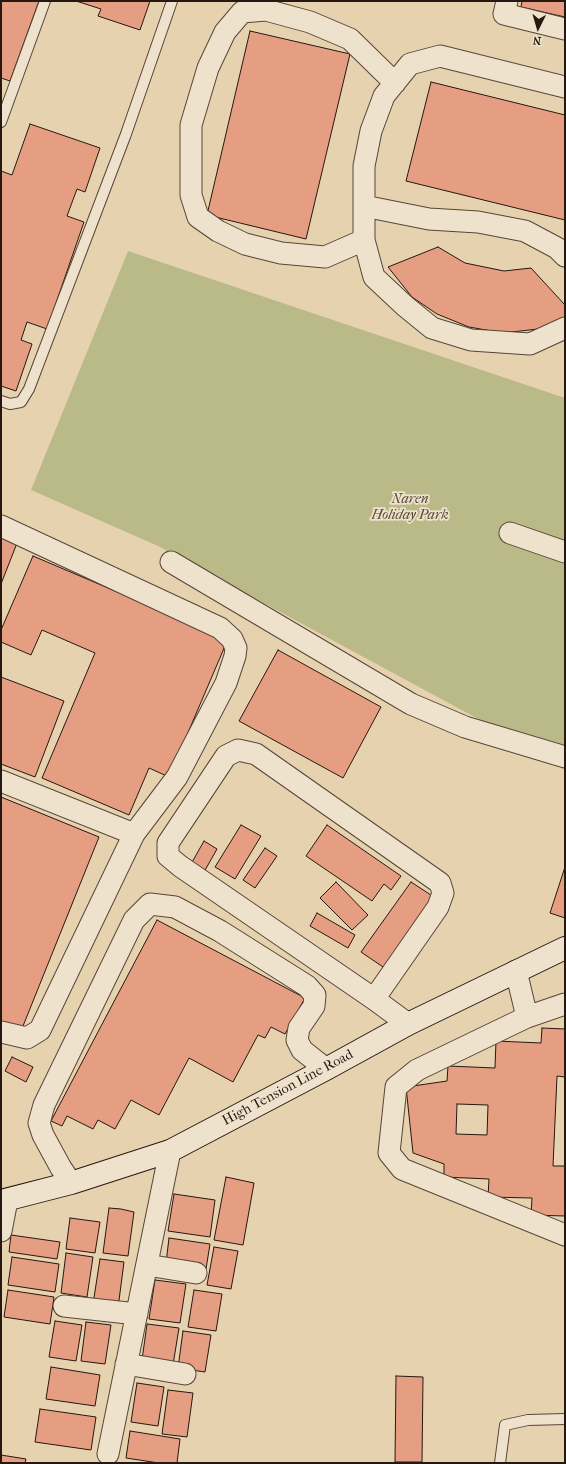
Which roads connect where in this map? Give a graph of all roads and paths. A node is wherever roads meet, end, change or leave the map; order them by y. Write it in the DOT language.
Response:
graph roads {
  1 [pos="45,1"];
  2 [pos="172,1"];
  3 [pos="507,1"];
  4 [pos="565,29"];
  5 [pos="395,83"];
  6 [pos="565,87"];
  7 [pos="1,122"];
  8 [pos="364,206"];
  9 [pos="364,240"];
  10 [pos="565,256"];
  11 [pos="565,328"];
  12 [pos="1,401"];
  13 [pos="1,526"];
  14 [pos="510,533"];
  15 [pos="565,552"];
  16 [pos="171,562"];
  17 [pos="565,757"];
  18 [pos="1,781"];
  19 [pos="134,834"];
  20 [pos="565,948"];
  21 [pos="516,971"];
  22 [pos="374,999"];
  23 [pos="565,1004"];
  24 [pos="527,1017"];
  25 [pos="408,1024"];
  26 [pos="1,1032"];
  27 [pos="326,1069"];
  28 [pos="170,1151"];
  29 [pos="71,1184"];
  30 [pos="4,1200"];
  31 [pos="1,1231"];
  32 [pos="565,1235"];
  33 [pos="147,1265"];
  34 [pos="196,1273"];
  35 [pos="64,1306"];
  36 [pos="137,1314"];
  37 [pos="126,1364"];
  38 [pos="185,1374"];
  39 [pos="565,1419"];
  40 [pos="108,1454"];
  41 [pos="500,1463"];
  1 -- 7 [label="lane"];
  2 -- 12 [label="lane"];
  3 -- 4 [label="street"];
  5 -- 6 [label="street"];
  5 -- 8 [label="street"];
  5 -- 9 [label="street"];
  8 -- 9 [label="street"];
  8 -- 10 [label="street"];
  9 -- 11 [label="street"];
  13 -- 19 [label="street"];
  14 -- 15 [label="street"];
  16 -- 17 [label="street"];
  18 -- 19 [label="street"];
  19 -- 26 [label="street"];
  20 -- 21 [label="main road, High Tension Line Road"];
  21 -- 24 [label="street"];
  21 -- 25 [label="main road, High Tension Line Road"];
  22 -- 22 [label="street"];
  22 -- 25 [label="street"];
  23 -- 24 [label="street"];
  24 -- 32 [label="street"];
  25 -- 27 [label="main road, High Tension Line Road"];
  27 -- 28 [label="main road, High Tension Line Road"];
  27 -- 29 [label="street"];
  28 -- 29 [label="main road, High Tension Line Road"];
  28 -- 33 [label="street"];
  29 -- 30 [label="main road, High Tension Line Road"];
  30 -- 31 [label="street"];
  33 -- 34 [label="street"];
  33 -- 36 [label="street"];
  35 -- 36 [label="street"];
  36 -- 37 [label="street"];
  37 -- 38 [label="street"];
  37 -- 40 [label="street"];
  39 -- 41 [label="lane"];
}
